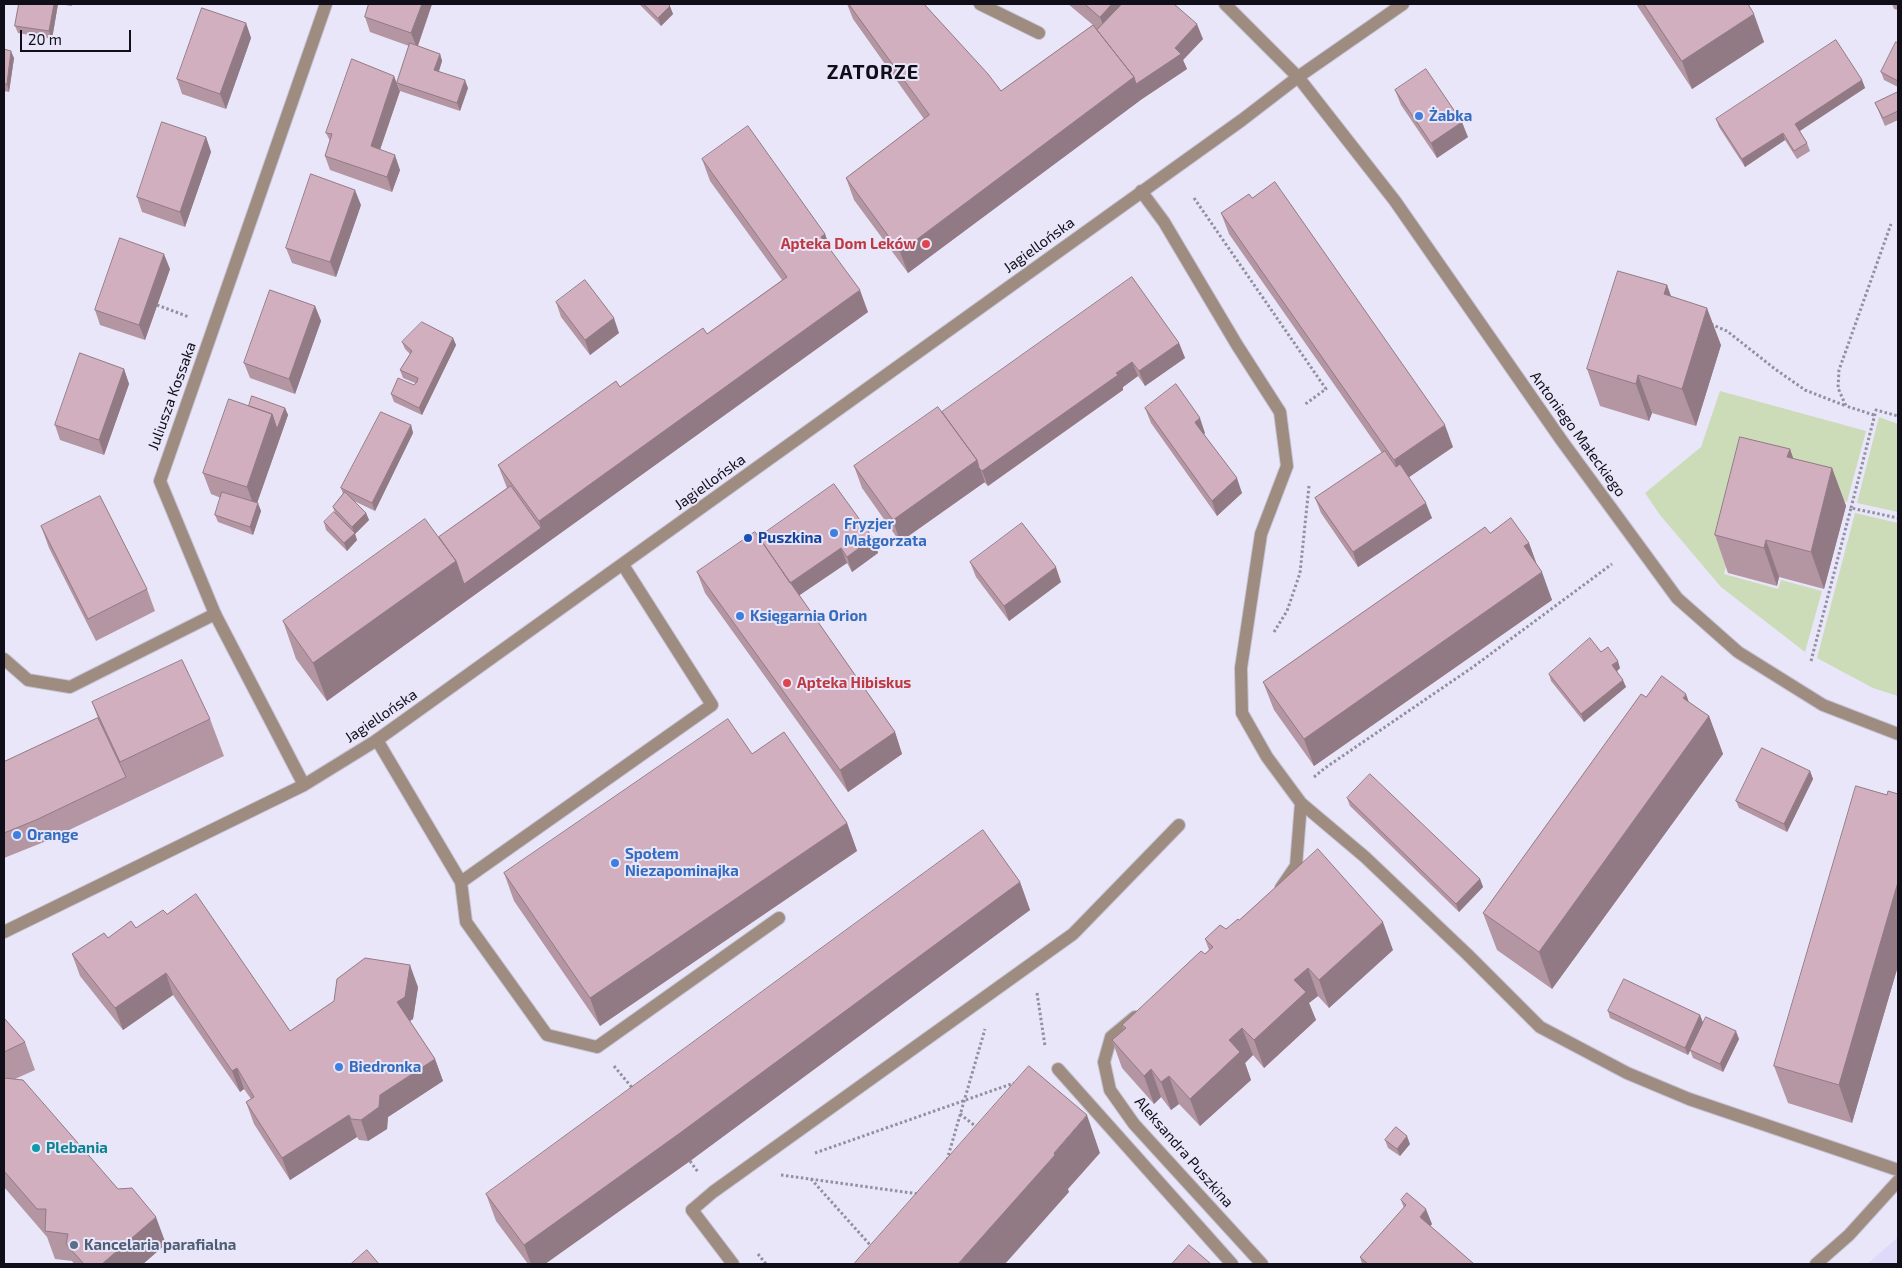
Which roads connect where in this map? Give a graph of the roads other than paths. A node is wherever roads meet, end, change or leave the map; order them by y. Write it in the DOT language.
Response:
graph roads {
  1 [pos="326,4"];
  2 [pos="980,4"];
  3 [pos="1225,4"];
  4 [pos="1403,4"];
  5 [pos="1039,34"];
  6 [pos="1298,78"];
  7 [pos="1141,191"];
  8 [pos="623,565"];
  9 [pos="214,614"];
  10 [pos="4,659"];
  11 [pos="1898,734"];
  12 [pos="378,740"];
  13 [pos="304,785"];
  14 [pos="1301,803"];
  15 [pos="1179,825"];
  16 [pos="461,882"];
  17 [pos="1272,897"];
  18 [pos="779,918"];
  19 [pos="4,932"];
  20 [pos="1148,1006"];
  21 [pos="1058,1068"];
  22 [pos="1898,1170"];
  23 [pos="1898,1182"];
  24 [pos="733,1264"];
  25 [pos="1232,1264"];
  26 [pos="1262,1264"];
  27 [pos="1816,1264"];
  1 -- 9 [label="street, Juliusza Kossaka"];
  2 -- 5 [label="street"];
  3 -- 6 [label="street, Antoniego Małeckiego"];
  4 -- 6 [label="street, Jagiellońska"];
  6 -- 7 [label="street, Jagiellońska"];
  6 -- 11 [label="street, Antoniego Małeckiego"];
  7 -- 8 [label="street, Jagiellońska"];
  7 -- 14 [label="street"];
  8 -- 12 [label="street, Jagiellońska"];
  8 -- 16 [label="street"];
  9 -- 10 [label="street"];
  9 -- 13 [label="street, Juliusza Kossaka"];
  12 -- 13 [label="street, Jagiellońska"];
  12 -- 16 [label="street"];
  13 -- 19 [label="street, Jagiellońska"];
  14 -- 17 [label="street"];
  14 -- 22 [label="street"];
  15 -- 24 [label="street"];
  16 -- 18 [label="street"];
  20 -- 26 [label="street, Aleksandra Puszkina"];
  21 -- 25 [label="street"];
  23 -- 27 [label="street"];
}
